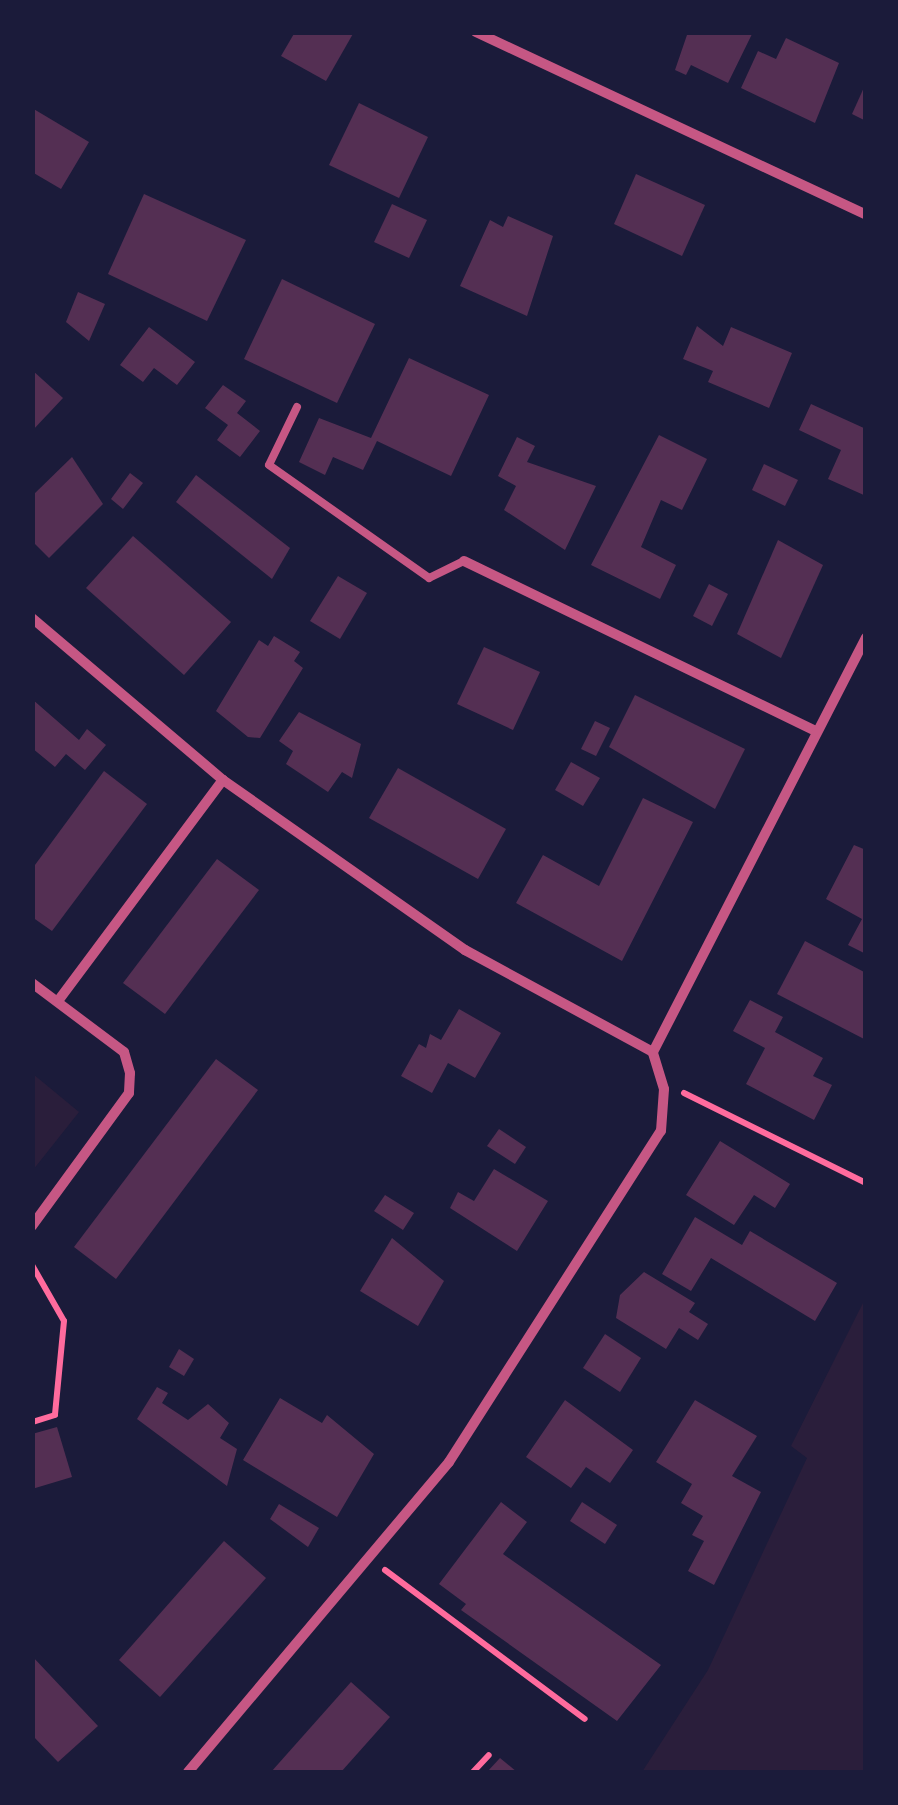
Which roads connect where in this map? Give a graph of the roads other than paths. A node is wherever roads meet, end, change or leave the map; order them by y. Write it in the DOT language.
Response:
graph roads {
  1 [pos="476,32"];
  2 [pos="866,215"];
  3 [pos="297,407"];
  4 [pos="464,562"];
  5 [pos="32,618"];
  6 [pos="866,637"];
  7 [pos="815,731"];
  8 [pos="222,780"];
  9 [pos="32,983"];
  10 [pos="58,1001"];
  11 [pos="652,1052"];
  12 [pos="32,1226"];
  13 [pos="188,1772"];
  1 -- 2 [label="street"];
  3 -- 4 [label="lane"];
  4 -- 7 [label="street"];
  5 -- 8 [label="street"];
  6 -- 7 [label="street"];
  7 -- 11 [label="street"];
  8 -- 10 [label="street"];
  8 -- 11 [label="street"];
  9 -- 10 [label="street"];
  10 -- 12 [label="street"];
  11 -- 13 [label="street"];
}
